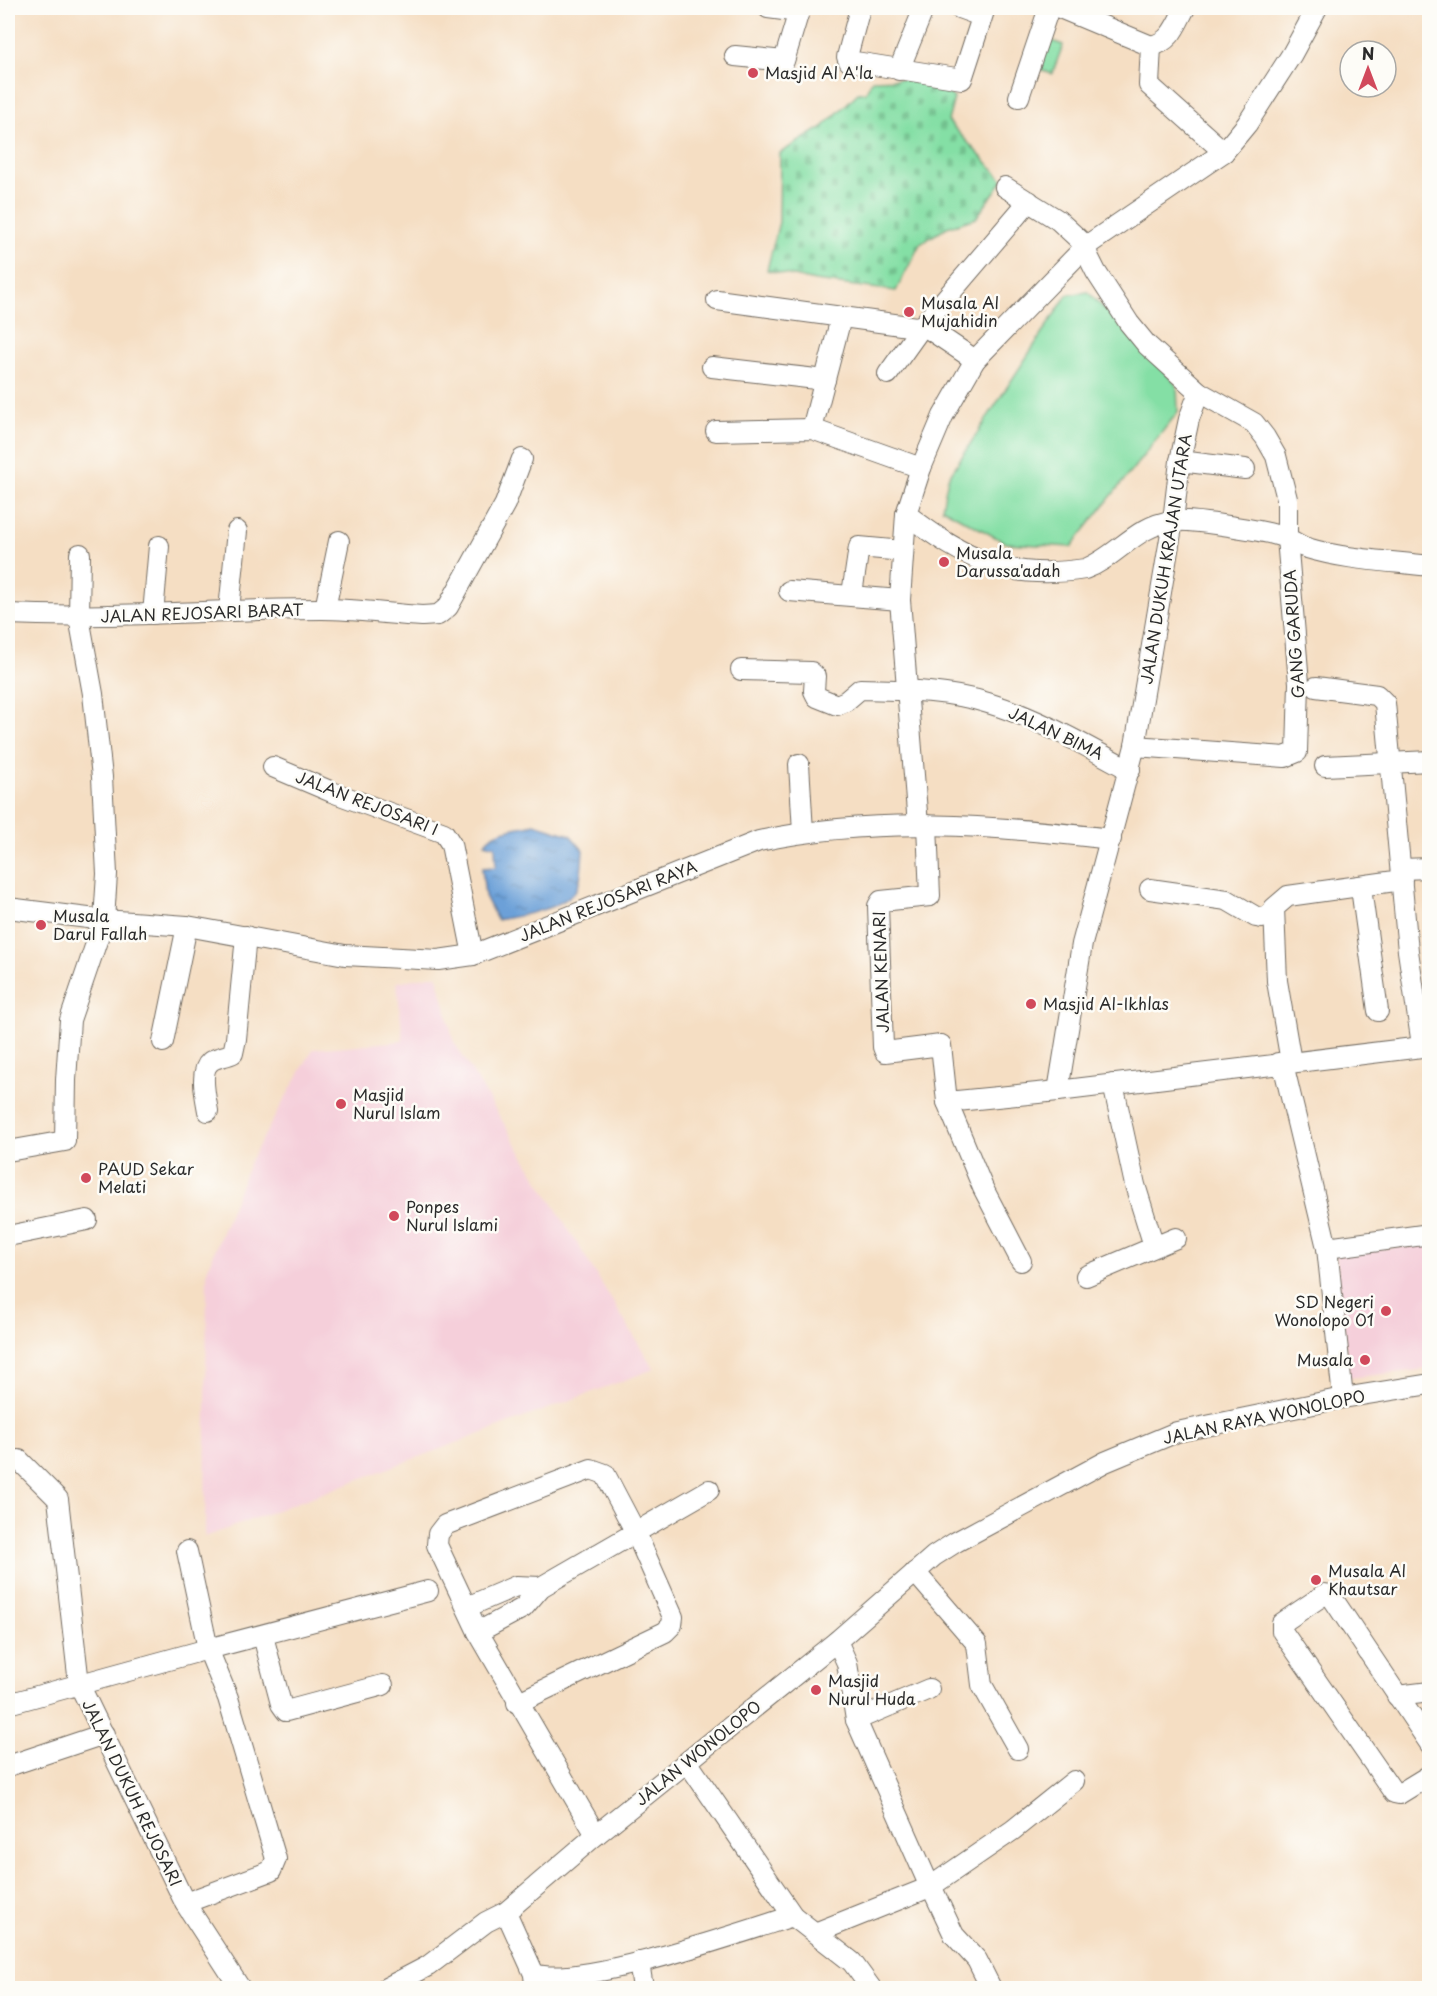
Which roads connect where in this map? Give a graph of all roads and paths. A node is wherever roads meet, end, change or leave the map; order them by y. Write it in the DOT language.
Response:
graph roads {
  1 [pos="768,8"];
  2 [pos="860,8"];
  3 [pos="924,8"];
  4 [pos="959,8"];
  5 [pos="1048,8"];
  6 [pos="1060,8"];
  7 [pos="1185,8"];
  8 [pos="1317,8"];
  9 [pos="800,10"];
  10 [pos="983,12"];
  11 [pos="1150,45"];
  12 [pos="735,56"];
  13 [pos="899,70"];
  14 [pos="1019,97"];
  15 [pos="1224,152"];
  16 [pos="1005,187"];
  17 [pos="1029,201"];
  18 [pos="1086,246"];
  19 [pos="717,300"];
  20 [pos="841,318"];
  21 [pos="923,325"];
  22 [pos="975,360"];
  23 [pos="712,367"];
  24 [pos="888,374"];
  25 [pos="825,380"];
  26 [pos="1199,392"];
  27 [pos="812,429"];
  28 [pos="716,431"];
  29 [pos="522,459"];
  30 [pos="1180,461"];
  31 [pos="921,468"];
  32 [pos="1245,470"];
  33 [pos="906,514"];
  34 [pos="1173,521"];
  35 [pos="237,531"];
  36 [pos="1287,538"];
  37 [pos="339,541"];
  38 [pos="159,546"];
  39 [pos="903,551"];
  40 [pos="80,554"];
  41 [pos="1430,566"];
  42 [pos="789,591"];
  43 [pos="852,594"];
  44 [pos="900,600"];
  45 [pos="325,609"];
  46 [pos="229,610"];
  47 [pos="8,614"];
  48 [pos="153,614"];
  49 [pos="79,618"];
  50 [pos="741,670"];
  51 [pos="1316,687"];
  52 [pos="909,690"];
  53 [pos="1135,747"];
  54 [pos="1392,761"];
  55 [pos="1430,761"];
  56 [pos="799,764"];
  57 [pos="1325,766"];
  58 [pos="273,767"];
  59 [pos="1130,770"];
  60 [pos="922,825"];
  61 [pos="803,832"];
  62 [pos="1111,839"];
  63 [pos="1430,868"];
  64 [pos="1401,875"];
  65 [pos="1361,888"];
  66 [pos="1150,889"];
  67 [pos="8,908"];
  68 [pos="1273,914"];
  69 [pos="104,920"];
  70 [pos="187,926"];
  71 [pos="246,936"];
  72 [pos="473,955"];
  73 [pos="1378,1011"];
  74 [pos="163,1042"];
  75 [pos="1426,1046"];
  76 [pos="1283,1062"];
  77 [pos="1113,1084"];
  78 [pos="1058,1091"];
  79 [pos="947,1102"];
  80 [pos="208,1111"];
  81 [pos="8,1151"];
  82 [pos="87,1220"];
  83 [pos="1430,1234"];
  84 [pos="8,1236"];
  85 [pos="1176,1238"];
  86 [pos="1154,1246"];
  87 [pos="1327,1248"];
  88 [pos="1021,1261"];
  89 [pos="1086,1276"];
  90 [pos="1430,1384"];
  91 [pos="1343,1398"];
  92 [pos="19,1460"];
  93 [pos="709,1490"];
  94 [pos="1008,1515"];
  95 [pos="635,1531"];
  96 [pos="187,1551"];
  97 [pos="915,1572"];
  98 [pos="541,1587"];
  99 [pos="428,1591"];
  100 [pos="467,1607"];
  101 [pos="478,1632"];
  102 [pos="263,1635"];
  103 [pos="837,1641"];
  104 [pos="208,1649"];
  105 [pos="79,1684"];
  106 [pos="383,1685"];
  107 [pos="929,1689"];
  108 [pos="1430,1692"];
  109 [pos="1397,1696"];
  110 [pos="517,1703"];
  111 [pos="8,1704"];
  112 [pos="856,1720"];
  113 [pos="104,1734"];
  114 [pos="1430,1744"];
  115 [pos="1018,1749"];
  116 [pos="688,1763"];
  117 [pos="8,1766"];
  118 [pos="1430,1775"];
  119 [pos="1074,1781"];
  120 [pos="596,1835"];
  121 [pos="931,1887"];
  122 [pos="185,1903"];
  123 [pos="506,1912"];
  124 [pos="793,1916"];
  125 [pos="815,1932"];
  126 [pos="639,1962"];
  127 [pos="535,1981"];
  128 [pos="240,1989"];
  129 [pos="386,1989"];
  130 [pos="643,1989"];
  131 [pos="871,1989"];
  132 [pos="991,1989"];
  1 -- 9 [label="street"];
  2 -- 13 [label="street"];
  3 -- 13 [label="street"];
  4 -- 10 [label="street"];
  5 -- 14 [label="street"];
  6 -- 11 [label="street"];
  7 -- 11 [label="street"];
  8 -- 15 [label="street"];
  9 -- 12 [label="street"];
  10 -- 13 [label="street"];
  11 -- 15 [label="street"];
  15 -- 18 [label="street"];
  16 -- 17 [label="street"];
  17 -- 18 [label="street"];
  17 -- 21 [label="street"];
  18 -- 22 [label="street"];
  18 -- 26 [label="street"];
  19 -- 20 [label="street"];
  20 -- 21 [label="street"];
  20 -- 25 [label="street"];
  21 -- 22 [label="street"];
  21 -- 24 [label="street"];
  22 -- 31 [label="street"];
  23 -- 25 [label="street"];
  25 -- 27 [label="street"];
  26 -- 30 [label="street, JALAN DUKUH KRAJAN UTARA"];
  26 -- 36 [label="street, GANG GARUDA"];
  27 -- 28 [label="street"];
  27 -- 31 [label="street"];
  29 -- 45 [label="street"];
  30 -- 32 [label="street"];
  30 -- 34 [label="street, JALAN DUKUH KRAJAN UTARA"];
  31 -- 33 [label="street"];
  33 -- 34 [label="street"];
  33 -- 39 [label="street"];
  34 -- 36 [label="street"];
  34 -- 53 [label="street, JALAN DUKUH KRAJAN UTARA"];
  35 -- 46 [label="street"];
  36 -- 41 [label="street"];
  36 -- 53 [label="street, GANG GARUDA"];
  37 -- 45 [label="street"];
  38 -- 48 [label="street"];
  39 -- 43 [label="street"];
  39 -- 44 [label="street"];
  40 -- 49 [label="street, JALAN REJOSARI BARAT"];
  42 -- 43 [label="street"];
  43 -- 44 [label="street"];
  44 -- 52 [label="street"];
  45 -- 46 [label="street, JALAN REJOSARI BARAT"];
  46 -- 48 [label="street, JALAN REJOSARI BARAT"];
  47 -- 49 [label="street, JALAN REJOSARI BARAT"];
  48 -- 49 [label="street, JALAN REJOSARI BARAT"];
  49 -- 69 [label="street, JALAN REJOSARI BARAT"];
  50 -- 52 [label="street, JALAN BIMA"];
  51 -- 54 [label="street"];
  52 -- 59 [label="street, JALAN BIMA"];
  52 -- 60 [label="street"];
  53 -- 59 [label="street, JALAN DUKUH KRAJAN UTARA"];
  54 -- 55 [label="street"];
  54 -- 57 [label="street"];
  54 -- 64 [label="street"];
  56 -- 61 [label="street"];
  58 -- 72 [label="street, JALAN REJOSARI I"];
  59 -- 62 [label="street, JALAN DUKUH KRAJAN UTARA"];
  60 -- 61 [label="street, JALAN REJOSARI RAYA"];
  60 -- 62 [label="street, JALAN REJOSARI RAYA"];
  60 -- 79 [label="street, JALAN KENARI"];
  61 -- 72 [label="street, JALAN REJOSARI RAYA"];
  62 -- 78 [label="street, JALAN DUKUH KRAJAN UTARA"];
  63 -- 64 [label="street"];
  64 -- 65 [label="street"];
  64 -- 75 [label="street"];
  65 -- 68 [label="street"];
  65 -- 73 [label="street"];
  66 -- 68 [label="street"];
  67 -- 69 [label="street, JALAN REJOSARI RAYA"];
  68 -- 76 [label="street"];
  69 -- 70 [label="street, JALAN REJOSARI RAYA"];
  69 -- 81 [label="street, JALAN REJOSARI BARAT"];
  70 -- 71 [label="street, JALAN REJOSARI RAYA"];
  70 -- 74 [label="street"];
  71 -- 72 [label="street, JALAN REJOSARI RAYA"];
  71 -- 80 [label="street"];
  75 -- 76 [label="street"];
  76 -- 77 [label="street"];
  76 -- 87 [label="street"];
  77 -- 78 [label="street"];
  77 -- 86 [label="street"];
  78 -- 79 [label="street"];
  79 -- 88 [label="street, JALAN KENARI"];
  82 -- 84 [label="street"];
  83 -- 87 [label="street"];
  85 -- 86 [label="street"];
  86 -- 89 [label="street"];
  87 -- 91 [label="street"];
  90 -- 91 [label="street, JALAN RAYA WONOLOPO"];
  91 -- 94 [label="street, JALAN RAYA WONOLOPO"];
  92 -- 105 [label="street, JALAN DUKUH REJOSARI"];
  93 -- 95 [label="street"];
  94 -- 97 [label="street, JALAN WONOLOPO"];
  95 -- 98 [label="street"];
  95 -- 100 [label="street"];
  95 -- 110 [label="street"];
  96 -- 104 [label="street"];
  97 -- 103 [label="street, JALAN WONOLOPO"];
  97 -- 115 [label="street"];
  98 -- 100 [label="street"];
  98 -- 101 [label="street"];
  99 -- 102 [label="street"];
  100 -- 101 [label="street"];
  101 -- 110 [label="street"];
  102 -- 104 [label="street"];
  102 -- 106 [label="street"];
  103 -- 112 [label="street"];
  103 -- 116 [label="street, JALAN WONOLOPO"];
  104 -- 105 [label="street, JALAN DUKUH REJOSARI"];
  104 -- 122 [label="street, JALAN DUKUH REJOSARI"];
  105 -- 111 [label="street, JALAN DUKUH REJOSARI"];
  105 -- 113 [label="street, JALAN DUKUH REJOSARI"];
  107 -- 112 [label="street"];
  108 -- 109 [label="street"];
  109 -- 114 [label="street"];
  109 -- 118 [label="street"];
  110 -- 120 [label="street"];
  112 -- 121 [label="street"];
  113 -- 117 [label="street"];
  113 -- 122 [label="street, JALAN DUKUH REJOSARI"];
  116 -- 120 [label="street, JALAN WONOLOPO"];
  116 -- 124 [label="street"];
  119 -- 121 [label="street"];
  120 -- 123 [label="street, JALAN WONOLOPO"];
  121 -- 125 [label="street"];
  121 -- 132 [label="street"];
  122 -- 128 [label="street, JALAN DUKUH REJOSARI"];
  123 -- 127 [label="street"];
  123 -- 129 [label="street, JALAN WONOLOPO"];
  124 -- 125 [label="street"];
  124 -- 126 [label="street"];
  125 -- 131 [label="street"];
  126 -- 127 [label="street"];
  126 -- 130 [label="street"];
}
